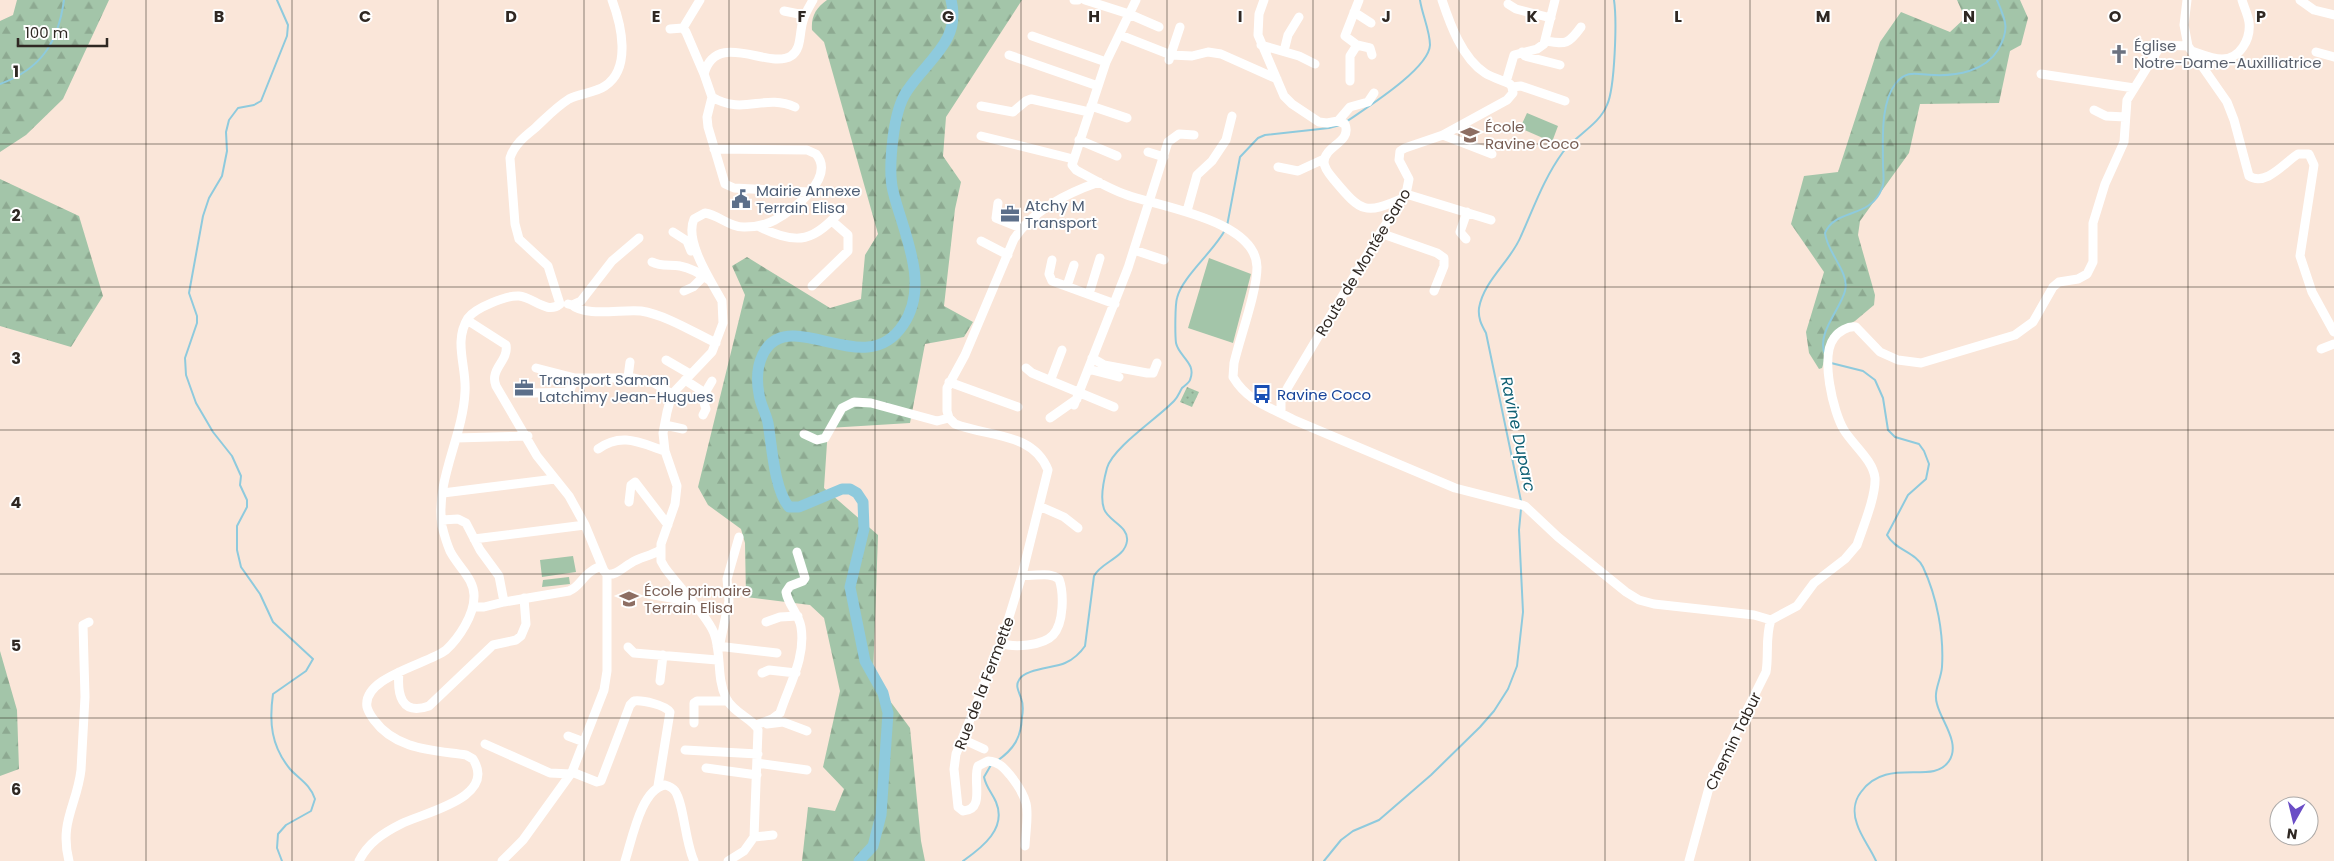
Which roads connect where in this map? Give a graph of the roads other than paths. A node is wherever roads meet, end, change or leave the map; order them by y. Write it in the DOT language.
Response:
graph roads {
  1 [pos="612,0"];
  2 [pos="700,0"];
  3 [pos="813,0"];
  4 [pos="1085,0"];
  5 [pos="1136,0"];
  6 [pos="1264,0"];
  7 [pos="1360,0"];
  8 [pos="1442,0"];
  9 [pos="1554,0"];
  10 [pos="2187,0"];
  11 [pos="2242,0"];
  12 [pos="2300,0"];
  13 [pos="1508,4"];
  14 [pos="784,11"];
  15 [pos="1354,12"];
  16 [pos="1129,14"];
  17 [pos="804,15"];
  18 [pos="2334,16"];
  19 [pos="1299,17"];
  20 [pos="1551,18"];
  21 [pos="1371,23"];
  22 [pos="1159,27"];
  23 [pos="1180,27"];
  24 [pos="1581,27"];
  25 [pos="683,28"];
  26 [pos="670,29"];
  27 [pos="1120,35"];
  28 [pos="1032,36"];
  29 [pos="1545,42"];
  30 [pos="1261,45"];
  31 [pos="1357,45"];
  32 [pos="2190,49"];
  33 [pos="1284,51"];
  34 [pos="1522,52"];
  35 [pos="2316,52"];
  36 [pos="1009,55"];
  37 [pos="1372,55"];
  38 [pos="1170,57"];
  39 [pos="2334,57"];
  40 [pos="1106,62"];
  41 [pos="1315,64"];
  42 [pos="1560,65"];
  43 [pos="704,74"];
  44 [pos="2041,74"];
  45 [pos="1277,79"];
  46 [pos="1350,81"];
  47 [pos="1509,85"];
  48 [pos="1098,86"];
  49 [pos="2134,88"];
  50 [pos="1374,93"];
  51 [pos="712,96"];
  52 [pos="1565,101"];
  53 [pos="981,106"];
  54 [pos="795,107"];
  55 [pos="1090,109"];
  56 [pos="2094,110"];
  57 [pos="1232,116"];
  58 [pos="2125,117"];
  59 [pos="1127,118"];
  60 [pos="1338,121"];
  61 [pos="1194,135"];
  62 [pos="1442,135"];
  63 [pos="981,136"];
  64 [pos="1079,140"];
  65 [pos="714,149"];
  66 [pos="1148,152"];
  67 [pos="1492,154"];
  68 [pos="1117,156"];
  69 [pos="1164,157"];
  70 [pos="1073,159"];
  71 [pos="1324,159"];
  72 [pos="1278,167"];
  73 [pos="1099,182"];
  74 [pos="808,192"];
  75 [pos="1405,196"];
  76 [pos="998,203"];
  77 [pos="1150,203"];
  78 [pos="843,208"];
  79 [pos="1187,210"];
  80 [pos="1467,212"];
  81 [pos="1491,220"];
  82 [pos="832,221"];
  83 [pos="758,226"];
  84 [pos="1021,228"];
  85 [pos="673,232"];
  86 [pos="1380,233"];
  87 [pos="634,238"];
  88 [pos="1466,239"];
  89 [pos="981,241"];
  90 [pos="1134,250"];
  91 [pos="1008,255"];
  92 [pos="1100,258"];
  93 [pos="1052,260"];
  94 [pos="1164,260"];
  95 [pos="652,262"];
  96 [pos="1074,265"];
  97 [pos="706,277"];
  98 [pos="812,286"];
  99 [pos="1067,286"];
  100 [pos="684,290"];
  101 [pos="1434,291"];
  102 [pos="1089,294"];
  103 [pos="561,302"];
  104 [pos="1115,304"];
  105 [pos="572,305"];
  106 [pos="467,320"];
  107 [pos="2334,332"];
  108 [pos="716,343"];
  109 [pos="2334,344"];
  110 [pos="2321,349"];
  111 [pos="1062,350"];
  112 [pos="1092,358"];
  113 [pos="666,360"];
  114 [pos="630,362"];
  115 [pos="1157,363"];
  116 [pos="536,368"];
  117 [pos="1026,368"];
  118 [pos="1088,369"];
  119 [pos="628,377"];
  120 [pos="688,377"];
  121 [pos="1119,377"];
  122 [pos="575,378"];
  123 [pos="1051,379"];
  124 [pos="712,380"];
  125 [pos="949,382"];
  126 [pos="705,393"];
  127 [pos="535,394"];
  128 [pos="672,394"];
  129 [pos="1077,399"];
  130 [pos="1018,407"];
  131 [pos="1114,407"];
  132 [pos="1281,412"];
  133 [pos="703,415"];
  134 [pos="949,418"];
  135 [pos="1050,418"];
  136 [pos="664,425"];
  137 [pos="684,429"];
  138 [pos="804,434"];
  139 [pos="528,436"];
  140 [pos="456,438"];
  141 [pos="598,449"];
  142 [pos="665,451"];
  143 [pos="555,479"];
  144 [pos="443,493"];
  145 [pos="629,502"];
  146 [pos="1039,506"];
  147 [pos="442,520"];
  148 [pos="668,524"];
  149 [pos="584,525"];
  150 [pos="1078,528"];
  151 [pos="739,537"];
  152 [pos="474,539"];
  153 [pos="660,550"];
  154 [pos="796,552"];
  155 [pos="604,570"];
  156 [pos="1022,575"];
  157 [pos="648,594"];
  158 [pos="524,598"];
  159 [pos="504,602"];
  160 [pos="694,605"];
  161 [pos="472,607"];
  162 [pos="798,616"];
  163 [pos="1771,620"];
  164 [pos="89,622"];
  165 [pos="766,622"];
  166 [pos="1001,643"];
  167 [pos="716,646"];
  168 [pos="628,647"];
  169 [pos="777,653"];
  170 [pos="663,655"];
  171 [pos="717,660"];
  172 [pos="399,672"];
  173 [pos="762,673"];
  174 [pos="796,673"];
  175 [pos="660,681"];
  176 [pos="728,701"];
  177 [pos="694,723"];
  178 [pos="756,725"];
  179 [pos="807,731"];
  180 [pos="568,736"];
  181 [pos="962,739"];
  182 [pos="584,742"];
  183 [pos="484,744"];
  184 [pos="984,749"];
  185 [pos="685,750"];
  186 [pos="758,759"];
  187 [pos="706,768"];
  188 [pos="807,770"];
  189 [pos="572,773"];
  190 [pos="757,776"];
  191 [pos="658,786"];
  192 [pos="773,835"];
  193 [pos="754,837"];
  194 [pos="1024,846"];
  195 [pos="70,861"];
  196 [pos="358,861"];
  197 [pos="502,861"];
  198 [pos="625,861"];
  199 [pos="694,861"];
  200 [pos="728,861"];
  201 [pos="1689,861"];
  1 -- 103 [label="street"];
  2 -- 25 [label="street"];
  3 -- 17 [label="street"];
  4 -- 16 [label="street"];
  5 -- 16 [label="street"];
  6 -- 30 [label="street"];
  7 -- 15 [label="street"];
  8 -- 47 [label="street"];
  9 -- 20 [label="street"];
  10 -- 32 [label="street"];
  11 -- 32 [label="street"];
  12 -- 18 [label="street"];
  13 -- 20 [label="street"];
  14 -- 17 [label="street"];
  15 -- 21 [label="street"];
  15 -- 31 [label="street"];
  16 -- 22 [label="street"];
  16 -- 27 [label="street"];
  17 -- 43 [label="street"];
  19 -- 33 [label="street"];
  20 -- 29 [label="street"];
  23 -- 38 [label="street"];
  24 -- 29 [label="street"];
  25 -- 26 [label="street"];
  25 -- 43 [label="street"];
  27 -- 38 [label="street"];
  27 -- 40 [label="street"];
  28 -- 40 [label="street"];
  29 -- 34 [label="street"];
  30 -- 33 [label="street"];
  30 -- 45 [label="street"];
  31 -- 37 [label="street"];
  31 -- 46 [label="street"];
  32 -- 49 [label="street"];
  32 -- 107 [label="street"];
  33 -- 41 [label="street"];
  34 -- 42 [label="street"];
  34 -- 47 [label="street"];
  35 -- 39 [label="street"];
  36 -- 48 [label="street"];
  38 -- 45 [label="street"];
  40 -- 48 [label="street"];
  43 -- 51 [label="street"];
  44 -- 49 [label="street"];
  45 -- 60 [label="street"];
  47 -- 52 [label="street"];
  47 -- 62 [label="street, Route de Montée Sano"];
  48 -- 55 [label="street"];
  49 -- 58 [label="street"];
  50 -- 60 [label="street"];
  51 -- 54 [label="street"];
  51 -- 65 [label="street"];
  53 -- 55 [label="street"];
  55 -- 59 [label="street"];
  55 -- 64 [label="street"];
  56 -- 58 [label="street"];
  57 -- 79 [label="street"];
  58 -- 163 [label="street"];
  60 -- 71 [label="street"];
  61 -- 69 [label="street"];
  62 -- 67 [label="street"];
  62 -- 75 [label="street, Route de Montée Sano"];
  63 -- 70 [label="street"];
  64 -- 68 [label="street"];
  64 -- 70 [label="street"];
  65 -- 74 [label="street"];
  65 -- 74 [label="street"];
  66 -- 69 [label="street"];
  69 -- 77 [label="street"];
  70 -- 73 [label="street"];
  71 -- 72 [label="street"];
  71 -- 75 [label="street"];
  73 -- 77 [label="street"];
  73 -- 84 [label="street"];
  74 -- 83 [label="street"];
  75 -- 80 [label="street"];
  75 -- 86 [label="street, Route de Montée Sano"];
  76 -- 84 [label="street"];
  77 -- 79 [label="street"];
  77 -- 90 [label="street"];
  78 -- 82 [label="street"];
  79 -- 132 [label="street"];
  80 -- 81 [label="street"];
  80 -- 88 [label="street"];
  82 -- 83 [label="street"];
  82 -- 98 [label="street"];
  83 -- 97 [label="street"];
  84 -- 91 [label="street"];
  85 -- 97 [label="street"];
  86 -- 101 [label="street"];
  86 -- 132 [label="street, Route de Montée Sano"];
  87 -- 105 [label="street"];
  89 -- 91 [label="street"];
  90 -- 94 [label="street"];
  90 -- 104 [label="street"];
  91 -- 125 [label="street"];
  92 -- 102 [label="street"];
  93 -- 99 [label="street"];
  95 -- 97 [label="street"];
  96 -- 99 [label="street"];
  97 -- 100 [label="street"];
  97 -- 108 [label="street"];
  99 -- 102 [label="street"];
  102 -- 104 [label="street"];
  103 -- 105 [label="street"];
  103 -- 106 [label="street"];
  104 -- 112 [label="street"];
  105 -- 108 [label="street"];
  106 -- 139 [label="street"];
  106 -- 140 [label="street"];
  108 -- 120 [label="street"];
  109 -- 110 [label="street"];
  111 -- 123 [label="street"];
  112 -- 115 [label="street"];
  112 -- 118 [label="street"];
  113 -- 120 [label="street"];
  114 -- 119 [label="street"];
  116 -- 122 [label="street"];
  117 -- 123 [label="street"];
  118 -- 121 [label="street"];
  118 -- 129 [label="street"];
  119 -- 122 [label="street"];
  119 -- 128 [label="street"];
  120 -- 126 [label="street"];
  120 -- 128 [label="street"];
  122 -- 127 [label="street"];
  123 -- 129 [label="street"];
  124 -- 126 [label="street"];
  125 -- 130 [label="street"];
  125 -- 134 [label="street"];
  126 -- 133 [label="street"];
  128 -- 136 [label="street"];
  129 -- 131 [label="street"];
  129 -- 135 [label="street"];
  132 -- 163 [label="street"];
  134 -- 138 [label="street"];
  134 -- 146 [label="street, Rue de la Fermette"];
  136 -- 137 [label="street"];
  136 -- 142 [label="street"];
  139 -- 140 [label="street"];
  139 -- 143 [label="street"];
  140 -- 144 [label="street"];
  141 -- 142 [label="street"];
  142 -- 148 [label="street"];
  143 -- 144 [label="street"];
  143 -- 149 [label="street"];
  144 -- 147 [label="street"];
  145 -- 148 [label="street"];
  146 -- 150 [label="street"];
  146 -- 156 [label="street, Rue de la Fermette"];
  147 -- 152 [label="street"];
  147 -- 161 [label="street"];
  148 -- 153 [label="street"];
  149 -- 152 [label="street"];
  149 -- 155 [label="street"];
  151 -- 167 [label="street"];
  152 -- 159 [label="street"];
  153 -- 155 [label="street"];
  153 -- 160 [label="street"];
  154 -- 162 [label="street"];
  155 -- 158 [label="street"];
  155 -- 182 [label="street"];
  156 -- 166 [label="street, Rue de la Fermette"];
  156 -- 166 [label="street"];
  157 -- 160 [label="street"];
  158 -- 159 [label="street"];
  158 -- 172 [label="street"];
  159 -- 161 [label="street"];
  160 -- 167 [label="street"];
  161 -- 172 [label="street"];
  162 -- 165 [label="street"];
  162 -- 174 [label="street"];
  163 -- 201 [label="street, Chemin Tabur"];
  164 -- 195 [label="street"];
  166 -- 181 [label="street, Rue de la Fermette"];
  167 -- 169 [label="street"];
  167 -- 171 [label="street"];
  168 -- 170 [label="street"];
  170 -- 171 [label="street"];
  170 -- 175 [label="street"];
  171 -- 176 [label="street"];
  172 -- 196 [label="street"];
  173 -- 174 [label="street"];
  174 -- 178 [label="street"];
  176 -- 177 [label="street"];
  176 -- 178 [label="street"];
  178 -- 179 [label="street"];
  178 -- 186 [label="street"];
  180 -- 182 [label="street"];
  181 -- 184 [label="street"];
  181 -- 194 [label="street, Rue de la Fermette"];
  182 -- 189 [label="street"];
  183 -- 189 [label="street"];
  185 -- 186 [label="street"];
  186 -- 188 [label="street"];
  186 -- 190 [label="street"];
  187 -- 190 [label="street"];
  189 -- 191 [label="street"];
  189 -- 197 [label="street"];
  190 -- 193 [label="street"];
  191 -- 198 [label="street"];
  191 -- 199 [label="street"];
  192 -- 193 [label="street"];
  193 -- 200 [label="street"];
}
